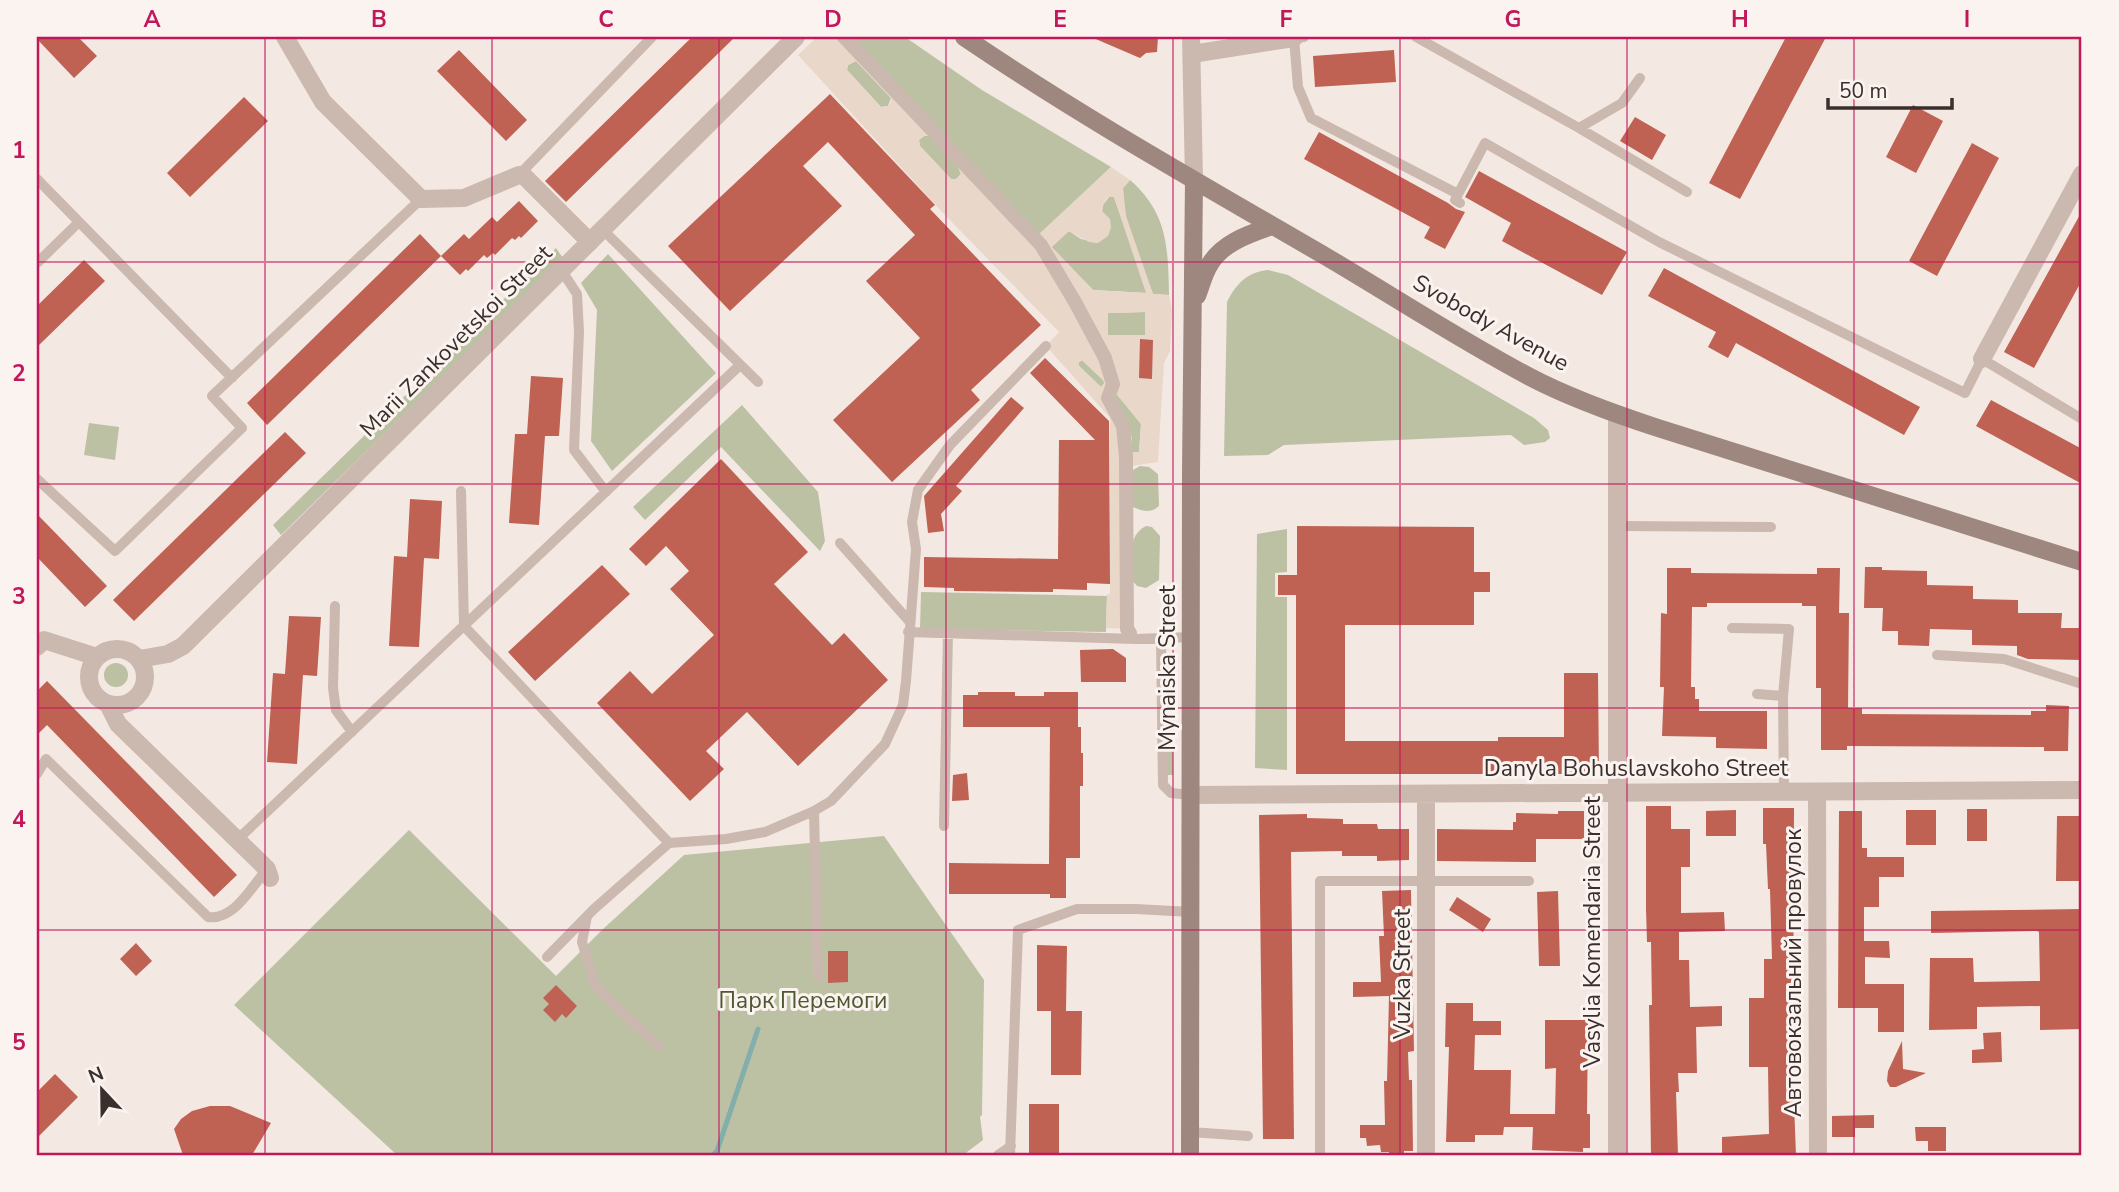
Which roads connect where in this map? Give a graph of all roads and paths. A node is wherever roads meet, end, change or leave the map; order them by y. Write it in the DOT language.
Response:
graph roads {
  1 [pos="285,37"];
  2 [pos="653,37"];
  3 [pos="796,37"];
  4 [pos="844,37"];
  5 [pos="964,37"];
  6 [pos="1297,37"];
  7 [pos="1416,37"];
  8 [pos="1191,45"];
  9 [pos="1640,78"];
  10 [pos="1579,128"];
  11 [pos="519,174"];
  12 [pos="2082,174"];
  13 [pos="37,179"];
  14 [pos="1194,180"];
  15 [pos="1687,192"];
  16 [pos="421,199"];
  17 [pos="79,222"];
  18 [pos="1272,226"];
  19 [pos="597,236"];
  20 [pos="37,263"];
  21 [pos="562,271"];
  22 [pos="1193,306"];
  23 [pos="1046,346"];
  24 [pos="1982,359"];
  25 [pos="740,365"];
  26 [pos="232,378"];
  27 [pos="758,382"];
  28 [pos="1617,414"];
  29 [pos="2081,416"];
  30 [pos="37,479"];
  31 [pos="461,491"];
  32 [pos="606,492"];
  33 [pos="1617,526"];
  34 [pos="1771,527"];
  35 [pos="840,543"];
  36 [pos="2082,562"];
  37 [pos="335,606"];
  38 [pos="464,626"];
  39 [pos="909,626"];
  40 [pos="1732,628"];
  41 [pos="948,633"];
  42 [pos="1130,633"];
  43 [pos="1191,637"];
  44 [pos="1161,638"];
  45 [pos="39,640"];
  46 [pos="1937,655"];
  47 [pos="97,657"];
  48 [pos="139,659"];
  49 [pos="2082,684"];
  50 [pos="1757,694"];
  51 [pos="1783,695"];
  52 [pos="108,704"];
  53 [pos="352,732"];
  54 [pos="37,774"];
  55 [pos="2082,790"];
  56 [pos="1784,792"];
  57 [pos="1817,792"];
  58 [pos="1617,793"];
  59 [pos="1426,794"];
  60 [pos="1191,795"];
  61 [pos="814,811"];
  62 [pos="944,826"];
  63 [pos="237,840"];
  64 [pos="669,843"];
  65 [pos="269,873"];
  66 [pos="1426,881"];
  67 [pos="1529,881"];
  68 [pos="1191,912"];
  69 [pos="587,916"];
  70 [pos="547,957"];
  71 [pos="818,977"];
  72 [pos="659,1046"];
  73 [pos="1190,1132"];
  74 [pos="1248,1136"];
  75 [pos="1010,1151"];
  76 [pos="998,1155"];
  77 [pos="1190,1155"];
  78 [pos="1320,1155"];
  79 [pos="1426,1155"];
  80 [pos="1617,1155"];
  81 [pos="1818,1155"];
  1 -- 16 [label="street"];
  2 -- 11 [label="lane"];
  3 -- 19 [label="street, Marii Zankovetskoi Street"];
  4 -- 42 [label="street"];
  5 -- 14 [label="main road, Svobody Avenue"];
  6 -- 8 [label="street"];
  6 -- 24 [label="lane"];
  7 -- 10 [label="lane"];
  8 -- 14 [label="street"];
  9 -- 10 [label="lane"];
  10 -- 15 [label="lane"];
  11 -- 16 [label="street"];
  11 -- 19 [label="street"];
  12 -- 24 [label="street"];
  13 -- 17 [label="lane"];
  14 -- 18 [label="main road, Svobody Avenue"];
  14 -- 22 [label="main road, Mynaiska Street"];
  16 -- 26 [label="lane"];
  17 -- 20 [label="lane"];
  17 -- 26 [label="lane"];
  18 -- 22 [label="main road"];
  18 -- 28 [label="main road, Svobody Avenue"];
  19 -- 21 [label="street, Marii Zankovetskoi Street"];
  19 -- 25 [label="lane"];
  21 -- 32 [label="lane"];
  21 -- 48 [label="street, Marii Zankovetskoi Street"];
  22 -- 43 [label="main road, Mynaiska Street"];
  23 -- 39 [label="lane"];
  24 -- 29 [label="lane"];
  25 -- 27 [label="lane"];
  25 -- 32 [label="lane"];
  26 -- 30 [label="lane"];
  28 -- 33 [label="street, Vasylia Komendaria Street"];
  28 -- 36 [label="main road, Svobody Avenue"];
  31 -- 38 [label="lane"];
  32 -- 38 [label="lane"];
  33 -- 34 [label="lane"];
  33 -- 58 [label="street, Vasylia Komendaria Street"];
  35 -- 39 [label="lane"];
  37 -- 53 [label="lane"];
  38 -- 53 [label="lane"];
  38 -- 64 [label="lane"];
  39 -- 41 [label="lane"];
  39 -- 61 [label="lane"];
  40 -- 51 [label="lane"];
  41 -- 44 [label="lane"];
  41 -- 62 [label="lane"];
  43 -- 44 [label="lane"];
  43 -- 60 [label="main road, Mynaiska Street"];
  44 -- 60 [label="lane"];
  45 -- 47 [label="street"];
  46 -- 49 [label="lane"];
  47 -- 48 [label="street"];
  47 -- 52 [label="street"];
  48 -- 52 [label="street"];
  50 -- 51 [label="lane"];
  51 -- 56 [label="lane"];
  52 -- 63 [label="street"];
  53 -- 63 [label="lane"];
  54 -- 65 [label="lane"];
  55 -- 57 [label="street, Danyla Bohuslavskoho Street"];
  56 -- 57 [label="street, Danyla Bohuslavskoho Street"];
  56 -- 58 [label="street, Danyla Bohuslavskoho Street"];
  57 -- 81 [label="street, Автовокзальний провулок"];
  58 -- 59 [label="street, Danyla Bohuslavskoho Street"];
  58 -- 80 [label="street, Vasylia Komendaria Street"];
  59 -- 60 [label="street, Danyla Bohuslavskoho Street"];
  59 -- 66 [label="street, Vuzka Street"];
  60 -- 68 [label="main road, Mynaiska Street"];
  61 -- 64 [label="lane"];
  61 -- 71 [label="lane"];
  63 -- 65 [label="street"];
  64 -- 69 [label="lane"];
  66 -- 67 [label="lane"];
  66 -- 78 [label="lane"];
  66 -- 79 [label="street, Vuzka Street"];
  68 -- 73 [label="main road, Mynaiska Street"];
  68 -- 75 [label="lane"];
  69 -- 70 [label="lane"];
  69 -- 72 [label="lane"];
  73 -- 74 [label="lane"];
  73 -- 77 [label="main road, Mynaiska Street"];
  75 -- 76 [label="lane"];
}
